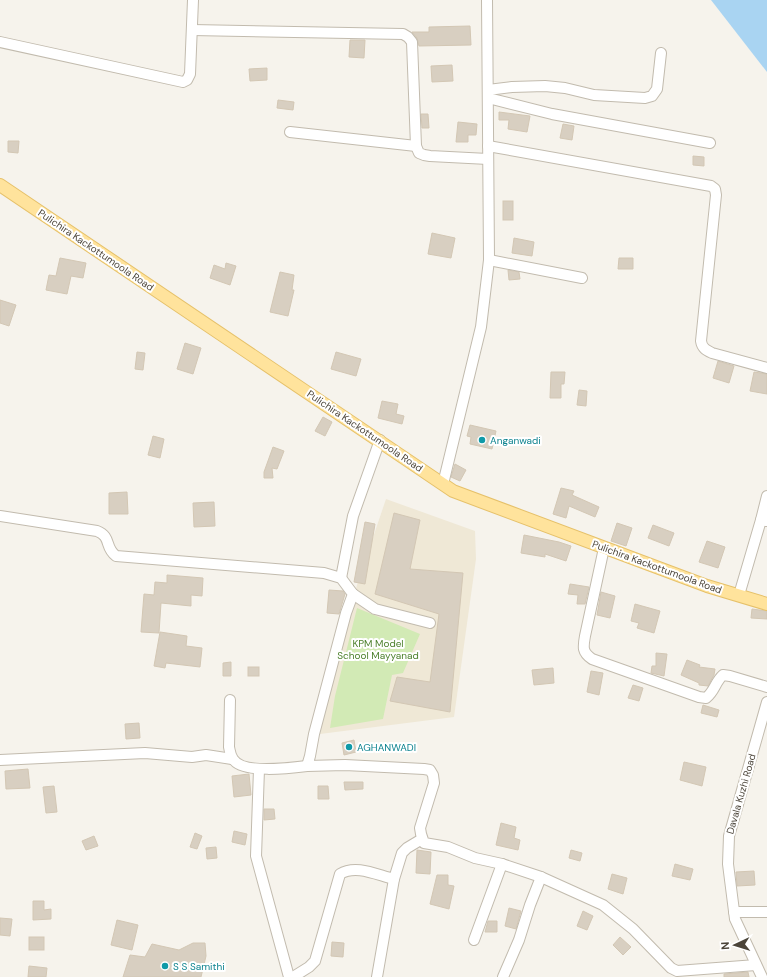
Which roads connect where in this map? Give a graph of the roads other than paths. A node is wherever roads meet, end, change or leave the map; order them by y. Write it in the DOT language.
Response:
graph roads {
  1 [pos="193,0"];
  2 [pos="487,0"];
  3 [pos="192,30"];
  4 [pos="0,42"];
  5 [pos="661,53"];
  6 [pos="488,94"];
  7 [pos="290,132"];
  8 [pos="710,143"];
  9 [pos="416,146"];
  10 [pos="488,146"];
  11 [pos="488,159"];
  12 [pos="0,185"];
  13 [pos="489,260"];
  14 [pos="582,278"];
  15 [pos="767,368"];
  16 [pos="380,440"];
  17 [pos="443,484"];
  18 [pos="767,496"];
  19 [pos="0,516"];
  20 [pos="764,521"];
  21 [pos="604,548"];
  22 [pos="341,578"];
  23 [pos="353,594"];
  24 [pos="740,595"];
  25 [pos="767,604"];
  26 [pos="430,623"];
  27 [pos="767,687"];
  28 [pos="230,700"];
  29 [pos="767,702"];
  30 [pos="232,759"];
  31 [pos="0,760"];
  32 [pos="307,766"];
  33 [pos="259,768"];
  34 [pos="422,839"];
  35 [pos="502,864"];
  36 [pos="541,877"];
  37 [pos="394,879"];
  38 [pos="734,912"];
  39 [pos="767,912"];
  40 [pos="474,940"];
  41 [pos="756,965"];
  42 [pos="671,972"];
  43 [pos="289,977"];
  44 [pos="293,977"];
  45 [pos="377,977"];
  46 [pos="503,977"];
  47 [pos="762,977"];
  1 -- 3 [label="street"];
  2 -- 6 [label="street"];
  3 -- 4 [label="street"];
  3 -- 9 [label="street"];
  5 -- 6 [label="street"];
  6 -- 8 [label="street"];
  6 -- 10 [label="street"];
  7 -- 9 [label="street"];
  9 -- 11 [label="street"];
  10 -- 11 [label="street"];
  10 -- 15 [label="street"];
  11 -- 13 [label="street"];
  12 -- 16 [label="main road, Pulichira Kackottumoola Road"];
  13 -- 14 [label="street"];
  13 -- 17 [label="street"];
  16 -- 17 [label="main road, Pulichira Kackottumoola Road"];
  16 -- 22 [label="street"];
  17 -- 21 [label="main road, Pulichira Kackottumoola Road"];
  18 -- 20 [label="street"];
  19 -- 22 [label="street"];
  20 -- 24 [label="street"];
  21 -- 24 [label="main road, Pulichira Kackottumoola Road"];
  21 -- 27 [label="street"];
  22 -- 23 [label="street"];
  23 -- 26 [label="street"];
  23 -- 32 [label="street"];
  24 -- 25 [label="main road, Pulichira Kackottumoola Road"];
  28 -- 30 [label="street"];
  29 -- 38 [label="street, Davala Kuzhi Road"];
  30 -- 31 [label="street"];
  30 -- 33 [label="street"];
  32 -- 33 [label="street"];
  32 -- 34 [label="street"];
  33 -- 43 [label="street"];
  34 -- 35 [label="street"];
  34 -- 37 [label="street"];
  35 -- 36 [label="street"];
  35 -- 40 [label="street"];
  36 -- 42 [label="street"];
  36 -- 46 [label="street"];
  37 -- 44 [label="street"];
  37 -- 45 [label="street"];
  38 -- 39 [label="street"];
  38 -- 41 [label="street, Davala Kuzhi Road"];
  41 -- 42 [label="street"];
  41 -- 47 [label="street, Davala Kuzhi Road"];
}
